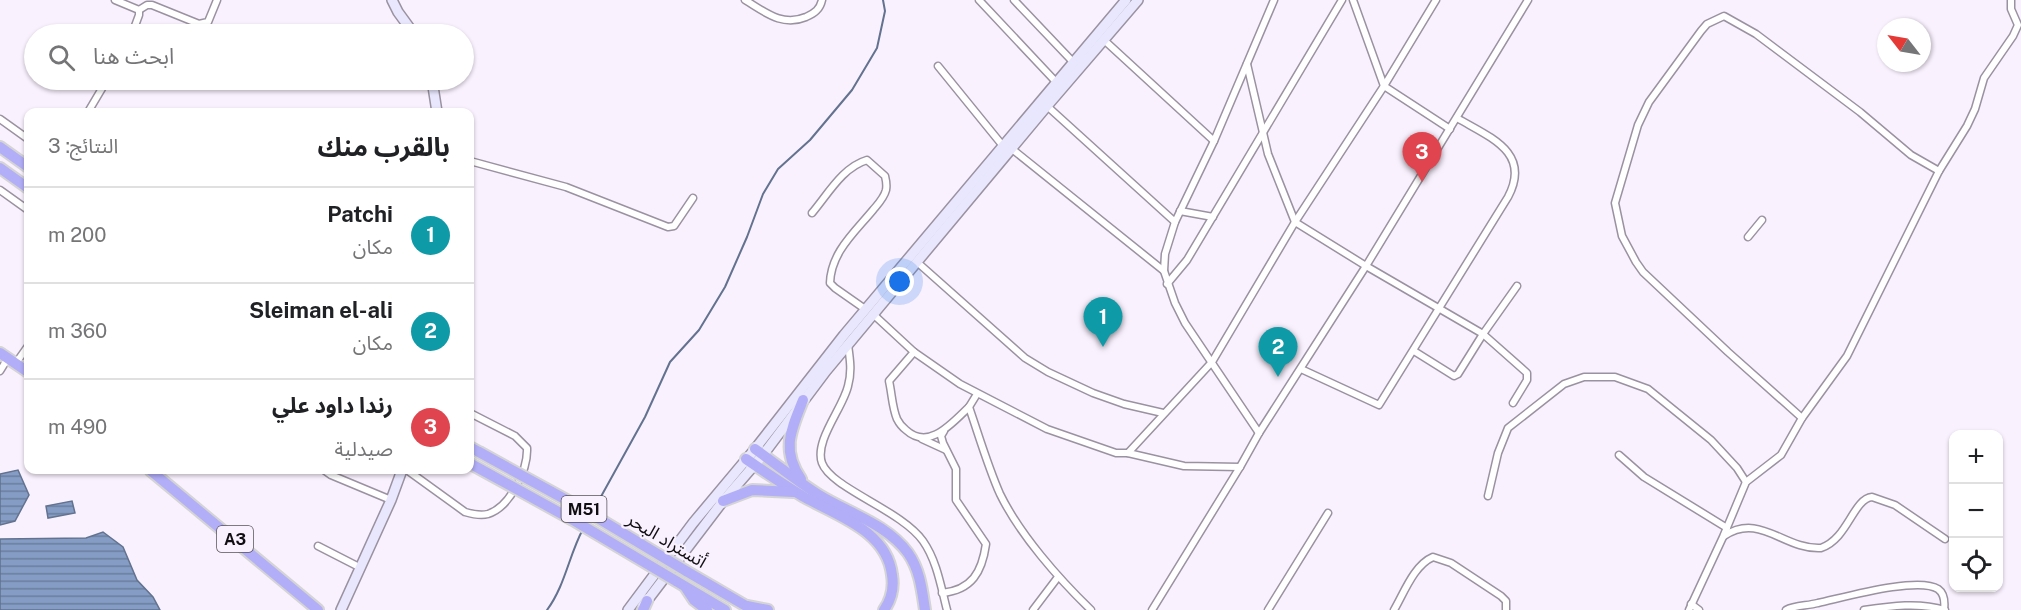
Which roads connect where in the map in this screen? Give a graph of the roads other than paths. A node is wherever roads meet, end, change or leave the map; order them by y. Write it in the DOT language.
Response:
graph roads {
  1 [pos="115,0"];
  2 [pos="217,0"];
  3 [pos="392,0"];
  4 [pos="745,0"];
  5 [pos="822,0"];
  6 [pos="979,0"];
  7 [pos="1014,0"];
  8 [pos="1126,0"];
  9 [pos="1138,0"];
  10 [pos="1274,0"];
  11 [pos="1342,0"];
  12 [pos="1353,0"];
  13 [pos="1436,0"];
  14 [pos="1528,0"];
  15 [pos="2011,0"];
  16 [pos="139,10"];
  17 [pos="136,24"];
  18 [pos="407,24"];
  19 [pos="1104,40"];
  20 [pos="1074,63"];
  21 [pos="1247,64"];
  22 [pos="938,66"];
  23 [pos="1057,83"];
  24 [pos="1384,86"];
  25 [pos="101,90"];
  26 [pos="434,90"];
  27 [pos="1047,106"];
  28 [pos="90,108"];
  29 [pos="436,108"];
  30 [pos="1456,118"];
  31 [pos="0,119"];
  32 [pos="1450,129"];
  33 [pos="1263,135"];
  34 [pos="24,136"];
  35 [pos="1214,141"];
  36 [pos="0,147"];
  37 [pos="1008,148"];
  38 [pos="474,162"];
  39 [pos="24,164"];
  40 [pos="0,168"];
  41 [pos="1939,171"];
  42 [pos="24,185"];
  43 [pos="0,190"];
  44 [pos="693,198"];
  45 [pos="24,207"];
  46 [pos="1180,211"];
  47 [pos="813,213"];
  48 [pos="1213,217"];
  49 [pos="1762,220"];
  50 [pos="1175,222"];
  51 [pos="1296,222"];
  52 [pos="1748,237"];
  53 [pos="917,262"];
  54 [pos="1366,266"];
  55 [pos="1164,271"];
  56 [pos="1167,284"];
  57 [pos="1517,286"];
  58 [pos="865,309"];
  59 [pos="1439,309"];
  60 [pos="874,315"];
  61 [pos="1483,334"];
  62 [pos="848,345"];
  63 [pos="24,348"];
  64 [pos="1414,351"];
  65 [pos="914,352"];
  66 [pos="8,358"];
  67 [pos="1212,362"];
  68 [pos="24,369"];
  69 [pos="1301,369"];
  70 [pos="0,371"];
  71 [pos="977,394"];
  72 [pos="803,400"];
  73 [pos="1513,403"];
  74 [pos="969,407"];
  75 [pos="1163,413"];
  76 [pos="474,415"];
  77 [pos="1803,417"];
  78 [pos="944,431"];
  79 [pos="1259,433"];
  80 [pos="920,439"];
  81 [pos="474,450"];
  82 [pos="946,451"];
  83 [pos="759,452"];
  84 [pos="1128,453"];
  85 [pos="1619,455"];
  86 [pos="750,462"];
  87 [pos="474,466"];
  88 [pos="1240,467"];
  89 [pos="155,474"];
  90 [pos="330,474"];
  91 [pos="403,474"];
  92 [pos="411,474"];
  93 [pos="1746,482"];
  94 [pos="805,484"];
  95 [pos="796,492"];
  96 [pos="1488,496"];
  97 [pos="391,500"];
  98 [pos="723,501"];
  99 [pos="1328,513"];
  100 [pos="1726,528"];
  101 [pos="1723,537"];
  102 [pos="1945,539"];
  103 [pos="318,546"];
  104 [pos="361,568"];
  105 [pos="1058,577"];
  106 [pos="680,583"];
  107 [pos="942,594"];
  108 [pos="643,607"];
  109 [pos="1690,607"];
  110 [pos="749,608"];
  111 [pos="318,610"];
  112 [pos="341,610"];
  113 [pos="628,610"];
  114 [pos="707,610"];
  115 [pos="725,610"];
  116 [pos="768,610"];
  117 [pos="884,610"];
  118 [pos="925,610"];
  119 [pos="947,610"];
  120 [pos="1033,610"];
  121 [pos="1091,610"];
  122 [pos="1152,610"];
  123 [pos="1268,610"];
  124 [pos="1394,610"];
  125 [pos="1506,610"];
  126 [pos="1699,610"];
  127 [pos="1786,610"];
  128 [pos="1864,610"];
  129 [pos="1945,610"];
  1 -- 16 [label="street"];
  2 -- 16 [label="street"];
  3 -- 18 [label="main road"];
  4 -- 5 [label="street"];
  6 -- 23 [label="street"];
  7 -- 20 [label="street"];
  8 -- 20 [label="main road"];
  9 -- 19 [label="main road"];
  10 -- 21 [label="street"];
  11 -- 33 [label="street"];
  12 -- 24 [label="street"];
  13 -- 24 [label="street"];
  14 -- 30 [label="street"];
  15 -- 41 [label="street"];
  16 -- 17 [label="street"];
  19 -- 27 [label="main road"];
  19 -- 35 [label="street"];
  20 -- 23 [label="main road"];
  21 -- 33 [label="street"];
  21 -- 35 [label="street"];
  22 -- 37 [label="street"];
  23 -- 37 [label="main road"];
  24 -- 32 [label="street"];
  24 -- 51 [label="street"];
  25 -- 28 [label="street"];
  26 -- 29 [label="main road"];
  27 -- 37 [label="main road"];
  27 -- 50 [label="street"];
  30 -- 32 [label="street"];
  30 -- 59 [label="street"];
  31 -- 34 [label="street"];
  32 -- 54 [label="street"];
  33 -- 48 [label="street"];
  33 -- 51 [label="street"];
  35 -- 46 [label="street"];
  36 -- 39 [label="highway"];
  37 -- 53 [label="main road"];
  37 -- 55 [label="street"];
  37 -- 58 [label="main road"];
  38 -- 44 [label="street"];
  40 -- 42 [label="highway"];
  41 -- 77 [label="street"];
  41 -- 77 [label="street"];
  43 -- 45 [label="street"];
  46 -- 48 [label="street"];
  46 -- 50 [label="street"];
  47 -- 58 [label="street"];
  48 -- 56 [label="street"];
  49 -- 52 [label="street"];
  50 -- 55 [label="street"];
  51 -- 54 [label="street"];
  51 -- 67 [label="street"];
  53 -- 60 [label="main road"];
  53 -- 75 [label="street"];
  54 -- 59 [label="street"];
  54 -- 69 [label="street"];
  55 -- 56 [label="street"];
  56 -- 67 [label="street"];
  57 -- 61 [label="street"];
  58 -- 83 [label="main road"];
  59 -- 61 [label="street"];
  59 -- 64 [label="street"];
  60 -- 62 [label="main road"];
  60 -- 65 [label="street"];
  61 -- 64 [label="street"];
  61 -- 73 [label="street"];
  62 -- 72 [label="main road"];
  62 -- 107 [label="street"];
  63 -- 66 [label="street"];
  64 -- 69 [label="street"];
  65 -- 71 [label="street"];
  65 -- 80 [label="street"];
  66 -- 68 [label="highway"];
  66 -- 70 [label="street"];
  67 -- 75 [label="street"];
  67 -- 79 [label="street"];
  69 -- 79 [label="street"];
  71 -- 74 [label="street"];
  71 -- 84 [label="street"];
  72 -- 83 [label="main road"];
  72 -- 94 [label="highway"];
  74 -- 78 [label="street"];
  74 -- 105 [label="street"];
  75 -- 84 [label="street"];
  76 -- 92 [label="street"];
  77 -- 93 [label="street"];
  78 -- 80 [label="street"];
  78 -- 82 [label="street"];
  79 -- 88 [label="street"];
  80 -- 82 [label="street"];
  81 -- 110 [label="highway, أتستراد البحر / M51, bridge"];
  82 -- 107 [label="street"];
  83 -- 86 [label="main road"];
  83 -- 94 [label="highway"];
  84 -- 88 [label="street"];
  85 -- 100 [label="street"];
  86 -- 95 [label="highway"];
  86 -- 98 [label="main road"];
  86 -- 113 [label="main road"];
  87 -- 106 [label="highway, أتستراد البحر / M51, bridge"];
  88 -- 122 [label="street"];
  89 -- 111 [label="highway, A3"];
  90 -- 97 [label="street"];
  91 -- 97 [label="main road"];
  93 -- 96 [label="street"];
  93 -- 100 [label="street"];
  94 -- 118 [label="highway"];
  95 -- 98 [label="highway"];
  95 -- 117 [label="highway"];
  97 -- 104 [label="main road"];
  98 -- 108 [label="main road"];
  99 -- 123 [label="street"];
  100 -- 101 [label="street"];
  101 -- 102 [label="street"];
  101 -- 109 [label="street"];
  103 -- 104 [label="street"];
  104 -- 112 [label="main road"];
  105 -- 120 [label="street"];
  105 -- 121 [label="street"];
  106 -- 114 [label="highway"];
  106 -- 115 [label="highway, أتستراد البحر / M51"];
  107 -- 119 [label="street"];
  109 -- 126 [label="street"];
  110 -- 116 [label="highway, أتستراد البحر"];
  124 -- 125 [label="street"];
  127 -- 129 [label="street"];
  128 -- 129 [label="street"];
}
